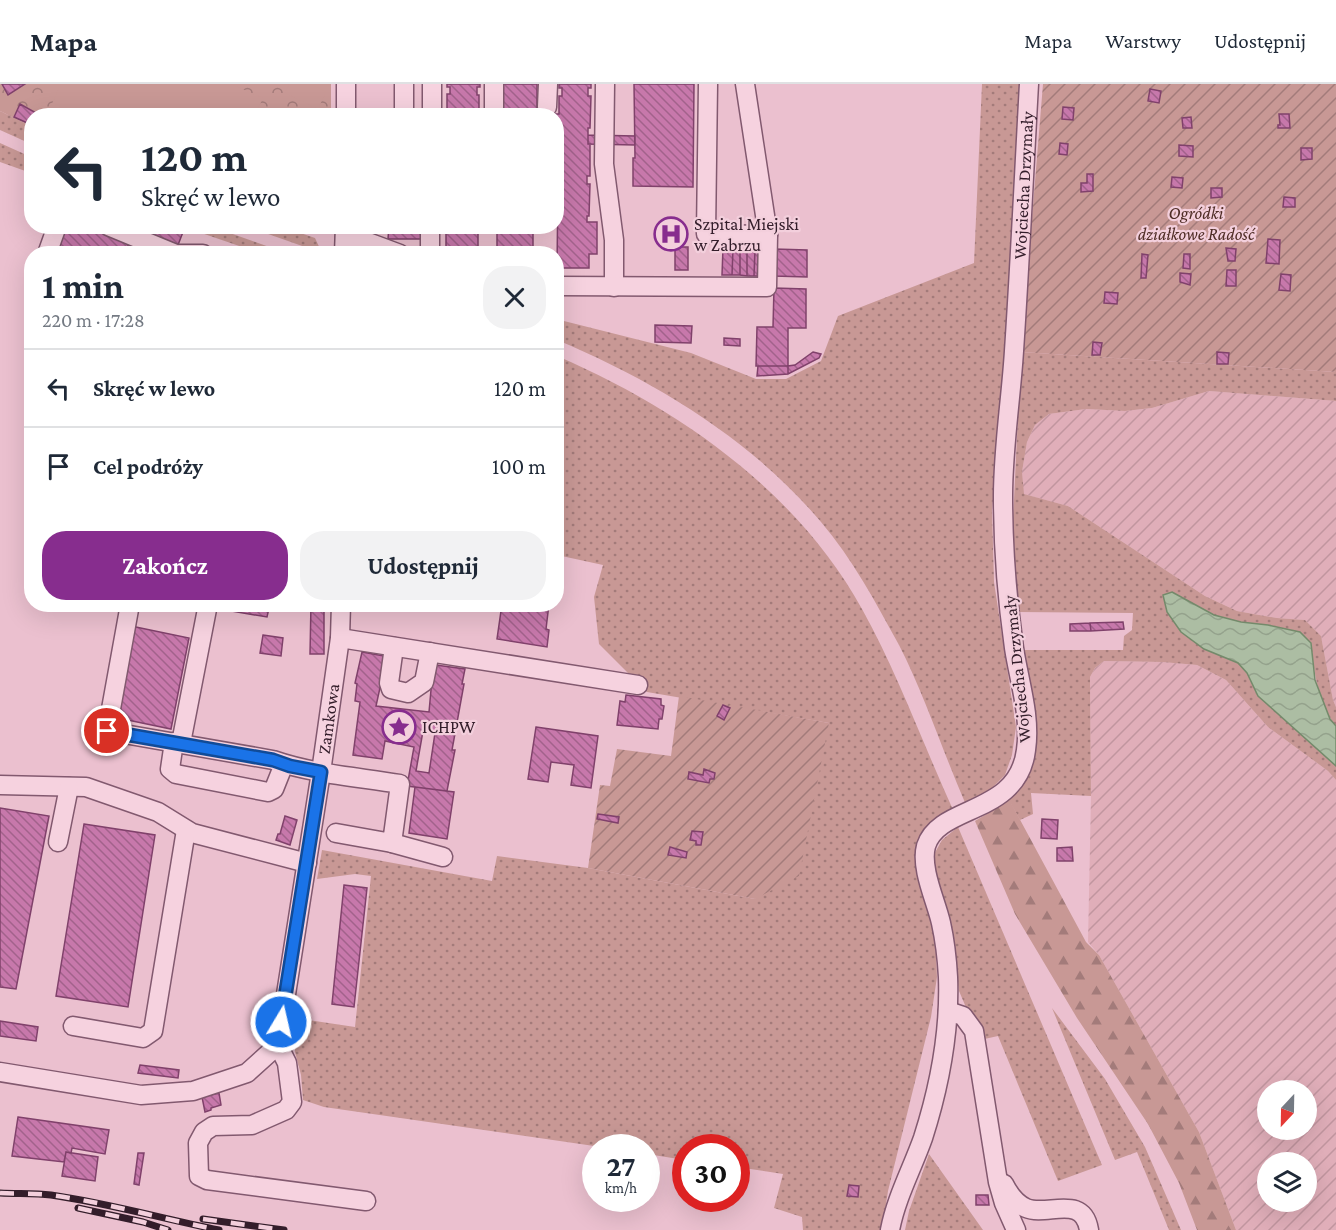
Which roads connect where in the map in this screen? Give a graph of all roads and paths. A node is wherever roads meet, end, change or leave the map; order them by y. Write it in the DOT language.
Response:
graph roads {
  1 [pos="346,84"];
  2 [pos="404,84"];
  3 [pos="432,84"];
  4 [pos="494,84"];
  5 [pos="548,84"];
  6 [pos="605,84"];
  7 [pos="708,84"];
  8 [pos="745,84"];
  9 [pos="1029,84"];
  10 [pos="547,107"];
  11 [pos="346,108"];
  12 [pos="404,108"];
  13 [pos="432,108"];
  14 [pos="494,108"];
  15 [pos="128,234"];
  16 [pos="768,235"];
  17 [pos="345,239"];
  18 [pos="157,246"];
  19 [pos="378,246"];
  20 [pos="564,286"];
  21 [pos="614,287"];
  22 [pos="129,612"];
  23 [pos="206,612"];
  24 [pos="340,612"];
  25 [pos="340,638"];
  26 [pos="394,646"];
  27 [pos="430,652"];
  28 [pos="638,685"];
  29 [pos="177,743"];
  30 [pos="284,764"];
  31 [pos="321,772"];
  32 [pos="0,785"];
  33 [pos="69,787"];
  34 [pos="186,830"];
  35 [pos="336,833"];
  36 [pos="58,842"];
  37 [pos="392,843"];
  38 [pos="443,857"];
  39 [pos="307,863"];
  40 [pos="948,1011"];
  41 [pos="73,1026"];
  42 [pos="278,1045"];
  43 [pos="0,1072"];
  44 [pos="995,1163"];
  45 [pos="366,1201"];
  46 [pos="890,1230"];
  47 [pos="1016,1230"];
  48 [pos="1089,1230"];
  1 -- 11 [label="street"];
  2 -- 12 [label="street"];
  3 -- 13 [label="street"];
  4 -- 14 [label="street"];
  5 -- 10 [label="street"];
  6 -- 21 [label="street"];
  7 -- 16 [label="street"];
  8 -- 16 [label="street"];
  9 -- 40 [label="street, Wojciecha Drzymały"];
  15 -- 18 [label="street"];
  16 -- 21 [label="street"];
  17 -- 19 [label="street"];
  20 -- 21 [label="street"];
  22 -- 29 [label="street"];
  23 -- 29 [label="street"];
  24 -- 25 [label="street, Zamkowa"];
  25 -- 26 [label="street"];
  25 -- 31 [label="street, Zamkowa"];
  26 -- 27 [label="street"];
  26 -- 27 [label="street"];
  27 -- 28 [label="street"];
  29 -- 30 [label="street"];
  29 -- 30 [label="street"];
  30 -- 31 [label="street"];
  31 -- 37 [label="street"];
  31 -- 39 [label="street, Zamkowa"];
  32 -- 33 [label="street"];
  33 -- 34 [label="street"];
  33 -- 36 [label="street"];
  34 -- 39 [label="street"];
  34 -- 41 [label="street"];
  35 -- 37 [label="street"];
  37 -- 38 [label="street"];
  39 -- 42 [label="street, Zamkowa"];
  40 -- 44 [label="street"];
  40 -- 46 [label="street, Wojciecha Drzymały"];
  42 -- 43 [label="street"];
  42 -- 45 [label="street"];
  44 -- 47 [label="street"];
  44 -- 48 [label="street"];
}
